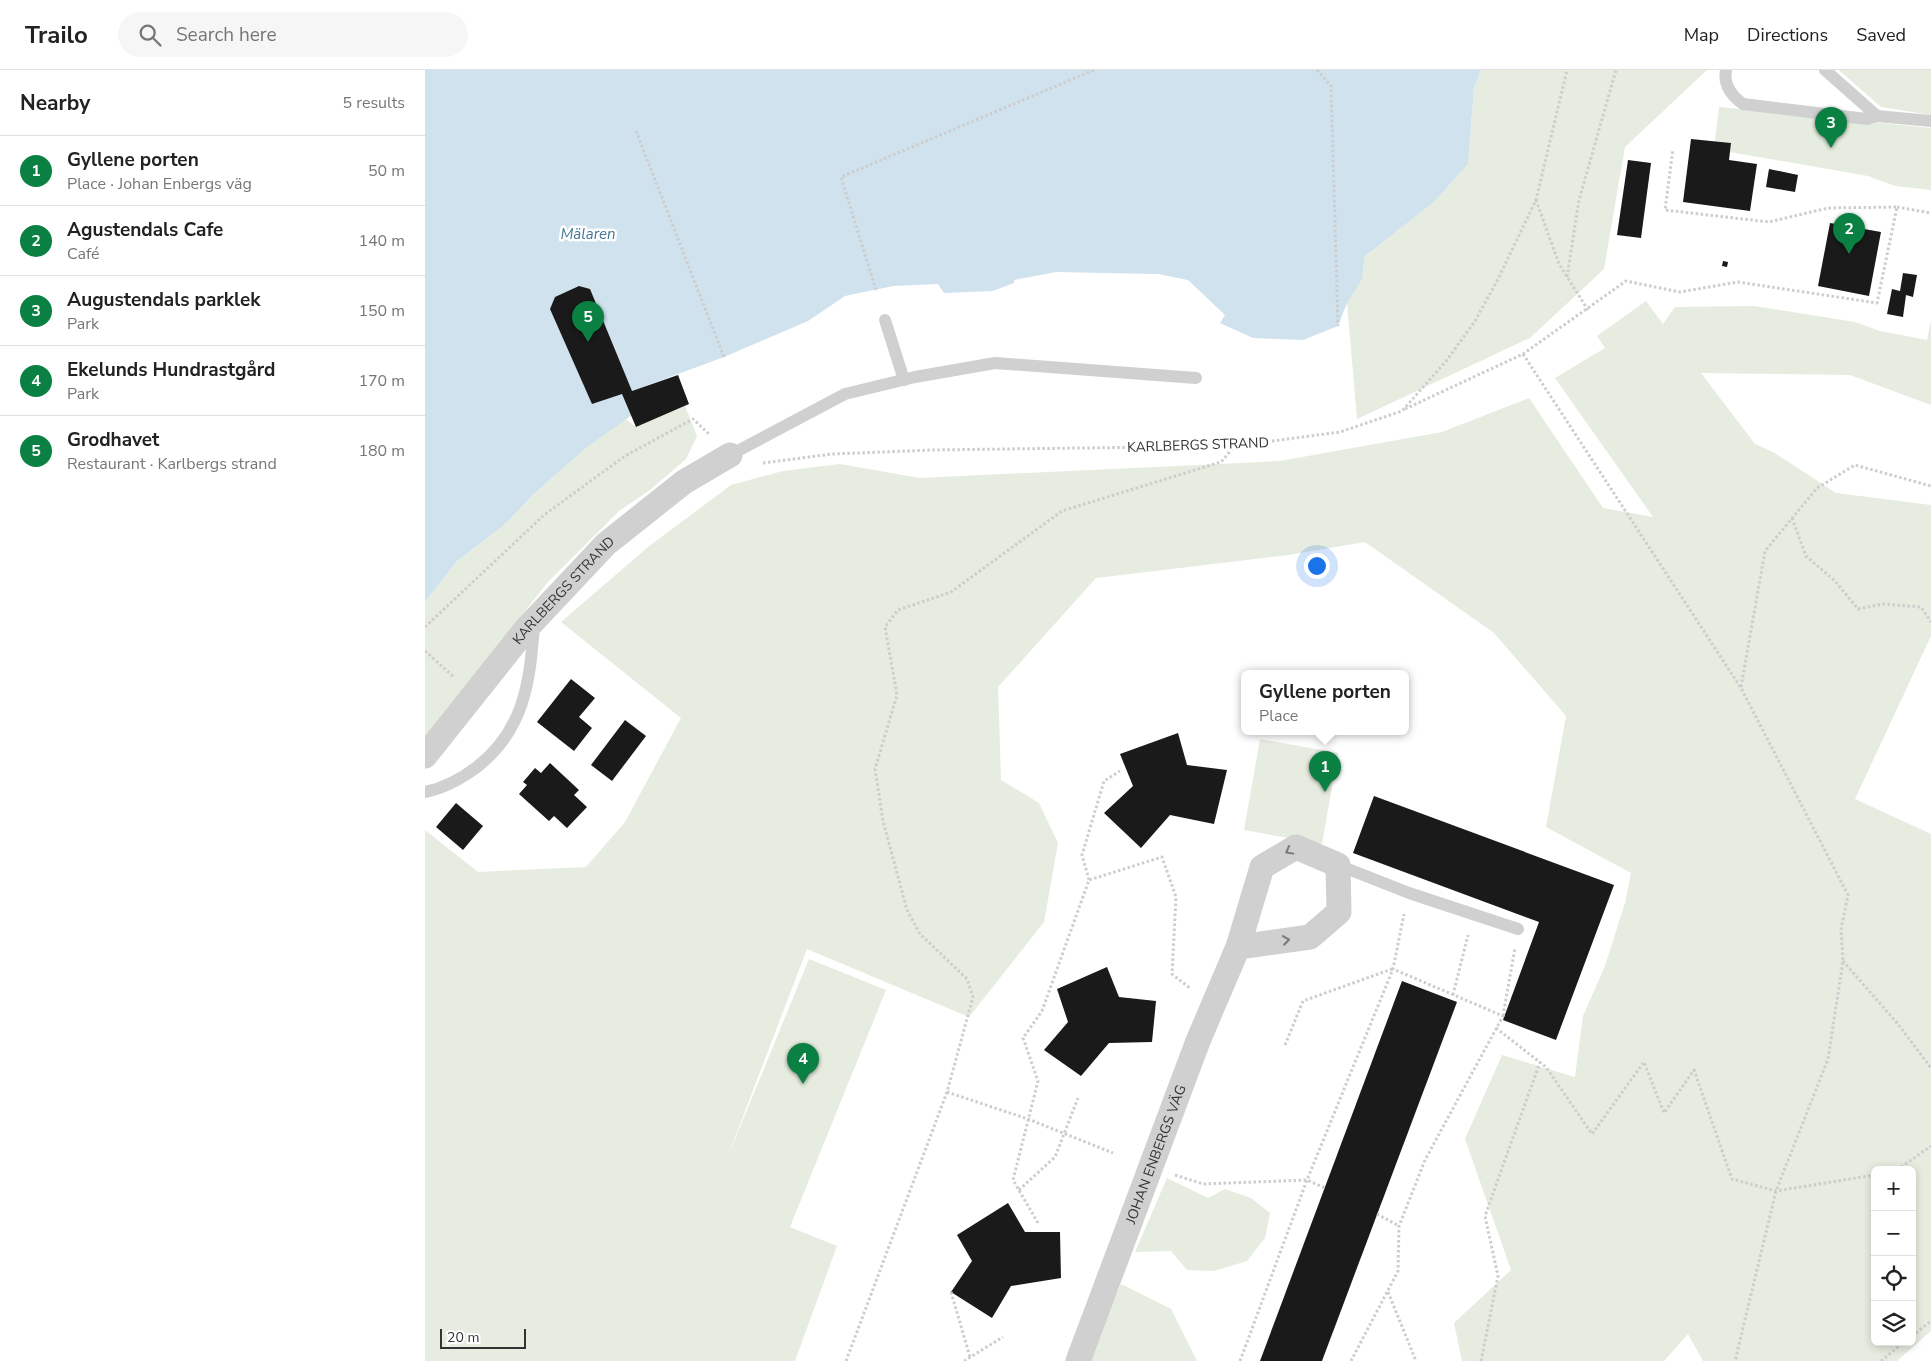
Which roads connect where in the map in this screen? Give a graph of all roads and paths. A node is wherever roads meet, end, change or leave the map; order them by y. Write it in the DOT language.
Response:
graph roads {
  1 [pos="1094,70"];
  2 [pos="1317,70"];
  3 [pos="1567,70"];
  4 [pos="1616,70"];
  5 [pos="1726,70"];
  6 [pos="1825,70"];
  7 [pos="1877,116"];
  8 [pos="1931,121"];
  9 [pos="636,131"];
  10 [pos="1673,149"];
  11 [pos="1536,200"];
  12 [pos="1897,207"];
  13 [pos="1931,213"];
  14 [pos="1567,277"];
  15 [pos="875,290"];
  16 [pos="1588,310"];
  17 [pos="885,320"];
  18 [pos="1338,326"];
  19 [pos="1523,354"];
  20 [pos="724,357"];
  21 [pos="1197,378"];
  22 [pos="904,380"];
  23 [pos="1402,411"];
  24 [pos="1235,446"];
  25 [pos="730,456"];
  26 [pos="1931,486"];
  27 [pos="1792,518"];
  28 [pos="534,620"];
  29 [pos="1931,622"];
  30 [pos="425,627"];
  31 [pos="425,651"];
  32 [pos="1741,688"];
  33 [pos="473,695"];
  34 [pos="425,756"];
  35 [pos="1120,771"];
  36 [pos="425,792"];
  37 [pos="1338,866"];
  38 [pos="1089,880"];
  39 [pos="1409,893"];
  40 [pos="1474,915"];
  41 [pos="1518,930"];
  42 [pos="1238,947"];
  43 [pos="1843,962"];
  44 [pos="1393,969"];
  45 [pos="1453,995"];
  46 [pos="1213,1006"];
  47 [pos="1503,1016"];
  48 [pos="1496,1028"];
  49 [pos="1285,1045"];
  50 [pos="1540,1062"];
  51 [pos="1931,1068"];
  52 [pos="947,1092"];
  53 [pos="1078,1098"];
  54 [pos="1029,1119"];
  55 [pos="1064,1134"];
  56 [pos="1931,1146"];
  57 [pos="1113,1153"];
  58 [pos="1903,1166"];
  59 [pos="1175,1175"];
  60 [pos="1871,1176"];
  61 [pos="1307,1180"];
  62 [pos="1325,1188"];
  63 [pos="1019,1190"];
  64 [pos="1776,1191"];
  65 [pos="1377,1214"];
  66 [pos="1038,1223"];
  67 [pos="1399,1226"];
  68 [pos="951,1292"];
  69 [pos="1388,1292"];
  70 [pos="1931,1321"];
  71 [pos="1916,1333"];
  72 [pos="1003,1337"];
  73 [pos="1899,1346"];
  74 [pos="970,1357"];
  75 [pos="846,1361"];
  76 [pos="964,1361"];
  77 [pos="1078,1361"];
  78 [pos="1240,1361"];
  79 [pos="1351,1361"];
  80 [pos="1416,1361"];
  81 [pos="1481,1361"];
  82 [pos="1735,1361"];
  83 [pos="1881,1361"];
  1 -- 15 [label="path"];
  2 -- 18 [label="path"];
  3 -- 11 [label="path, KARLBERGS STRAND"];
  4 -- 14 [label="path"];
  5 -- 7 [label="lane"];
  6 -- 7 [label="lane"];
  7 -- 8 [label="lane"];
  9 -- 20 [label="path"];
  10 -- 12 [label="path"];
  11 -- 14 [label="path"];
  11 -- 23 [label="path, KARLBERGS STRAND"];
  12 -- 13 [label="path"];
  12 -- 16 [label="path"];
  14 -- 16 [label="path"];
  16 -- 19 [label="path"];
  17 -- 22 [label="lane"];
  19 -- 23 [label="path"];
  19 -- 32 [label="path"];
  21 -- 22 [label="lane"];
  22 -- 25 [label="lane"];
  23 -- 24 [label="path, KARLBERGS STRAND"];
  24 -- 25 [label="path, KARLBERGS STRAND"];
  24 -- 52 [label="path"];
  25 -- 28 [label="street, KARLBERGS STRAND"];
  25 -- 30 [label="path"];
  26 -- 27 [label="path"];
  27 -- 29 [label="path"];
  27 -- 32 [label="path"];
  28 -- 33 [label="street, KARLBERGS STRAND"];
  28 -- 36 [label="lane"];
  31 -- 33 [label="path"];
  32 -- 43 [label="path"];
  33 -- 34 [label="street, KARLBERGS STRAND"];
  35 -- 38 [label="path"];
  37 -- 39 [label="lane"];
  42 -- 37 [label="street, one-way"];
  37 -- 42 [label="street, JOHAN ENBERGS VÄG, one-way"];
  38 -- 46 [label="path"];
  38 -- 54 [label="path"];
  39 -- 40 [label="lane"];
  39 -- 44 [label="path"];
  40 -- 41 [label="lane"];
  40 -- 45 [label="path"];
  41 -- 47 [label="path"];
  42 -- 46 [label="street, JOHAN ENBERGS VÄG"];
  43 -- 51 [label="path"];
  43 -- 64 [label="path"];
  44 -- 45 [label="path"];
  44 -- 49 [label="path"];
  44 -- 61 [label="path"];
  45 -- 47 [label="path"];
  46 -- 77 [label="street, JOHAN ENBERGS VÄG"];
  47 -- 48 [label="path"];
  48 -- 50 [label="path"];
  48 -- 67 [label="path"];
  50 -- 64 [label="path"];
  50 -- 81 [label="path"];
  52 -- 54 [label="path"];
  52 -- 75 [label="path"];
  53 -- 55 [label="path"];
  54 -- 55 [label="path"];
  54 -- 63 [label="path"];
  55 -- 57 [label="path"];
  55 -- 63 [label="path"];
  56 -- 58 [label="path"];
  59 -- 61 [label="path"];
  60 -- 64 [label="path"];
  61 -- 62 [label="path"];
  61 -- 78 [label="path"];
  63 -- 66 [label="path"];
  64 -- 82 [label="path"];
  65 -- 67 [label="path"];
  67 -- 69 [label="path"];
  68 -- 74 [label="path"];
  69 -- 79 [label="path"];
  69 -- 80 [label="path"];
  70 -- 71 [label="path"];
  72 -- 74 [label="path"];
  73 -- 83 [label="path"];
  74 -- 76 [label="path"];
}
